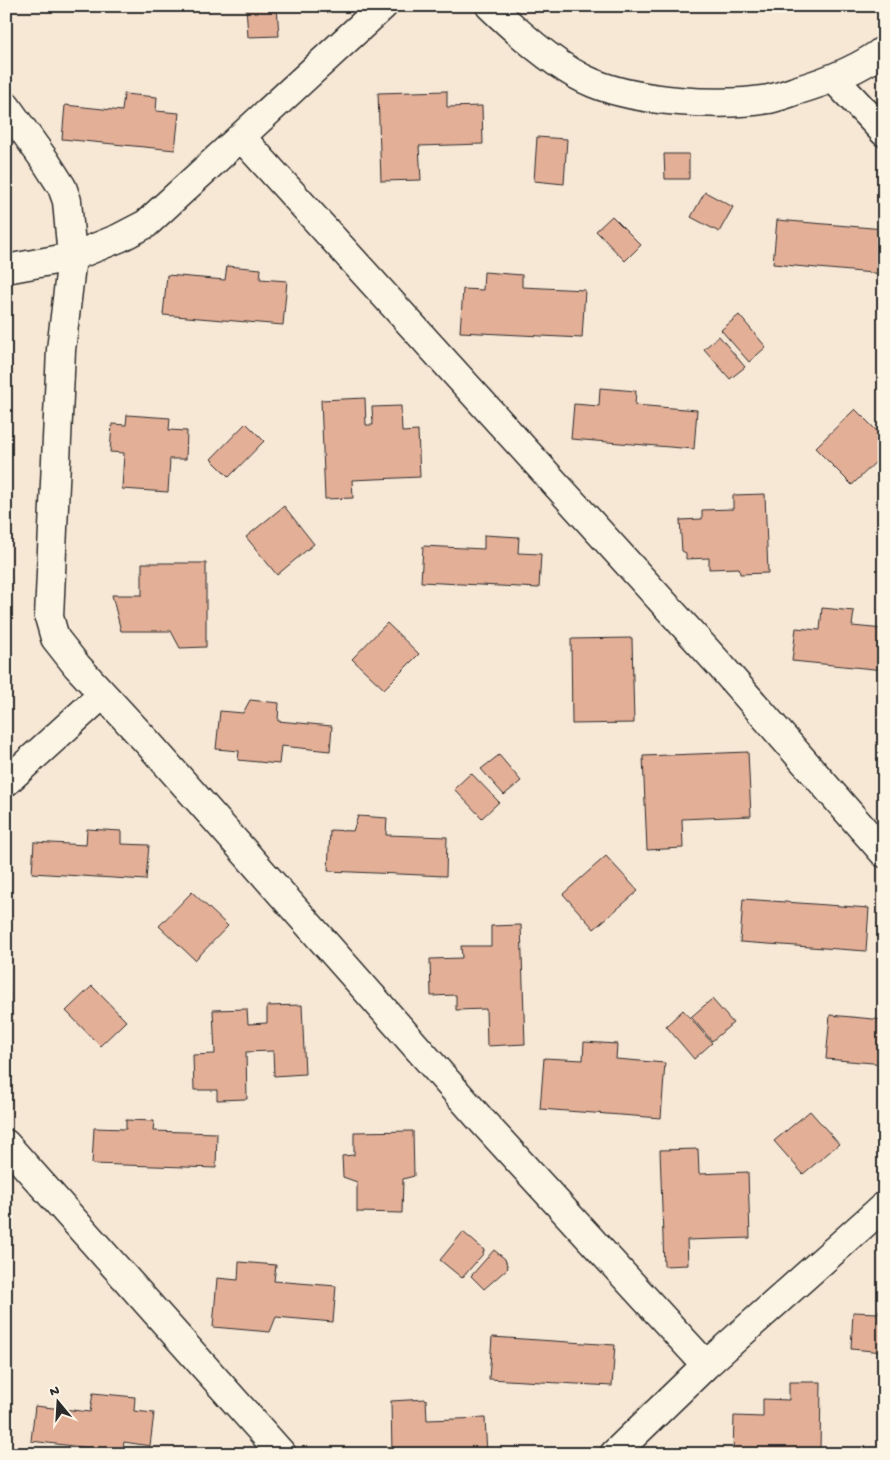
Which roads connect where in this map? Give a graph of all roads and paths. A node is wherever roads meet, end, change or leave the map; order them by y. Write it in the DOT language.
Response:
graph roads {
  1 [pos="383,6"];
  2 [pos="490,6"];
  3 [pos="884,50"];
  4 [pos="834,79"];
  5 [pos="6,106"];
  6 [pos="884,132"];
  7 [pos="241,137"];
  8 [pos="72,256"];
  9 [pos="6,269"];
  10 [pos="102,696"];
  11 [pos="6,782"];
  12 [pos="884,853"];
  13 [pos="6,1144"];
  14 [pos="884,1206"];
  15 [pos="706,1366"];
  16 [pos="282,1454"];
  17 [pos="614,1454"];
  1 -- 7 [label="lane"];
  2 -- 4 [label="lane"];
  3 -- 4 [label="lane"];
  4 -- 6 [label="lane"];
  5 -- 8 [label="lane"];
  7 -- 8 [label="lane"];
  7 -- 12 [label="lane"];
  8 -- 9 [label="lane"];
  8 -- 10 [label="lane"];
  10 -- 11 [label="lane"];
  10 -- 15 [label="lane"];
  13 -- 16 [label="lane"];
  14 -- 15 [label="lane"];
  15 -- 17 [label="lane"];
}
